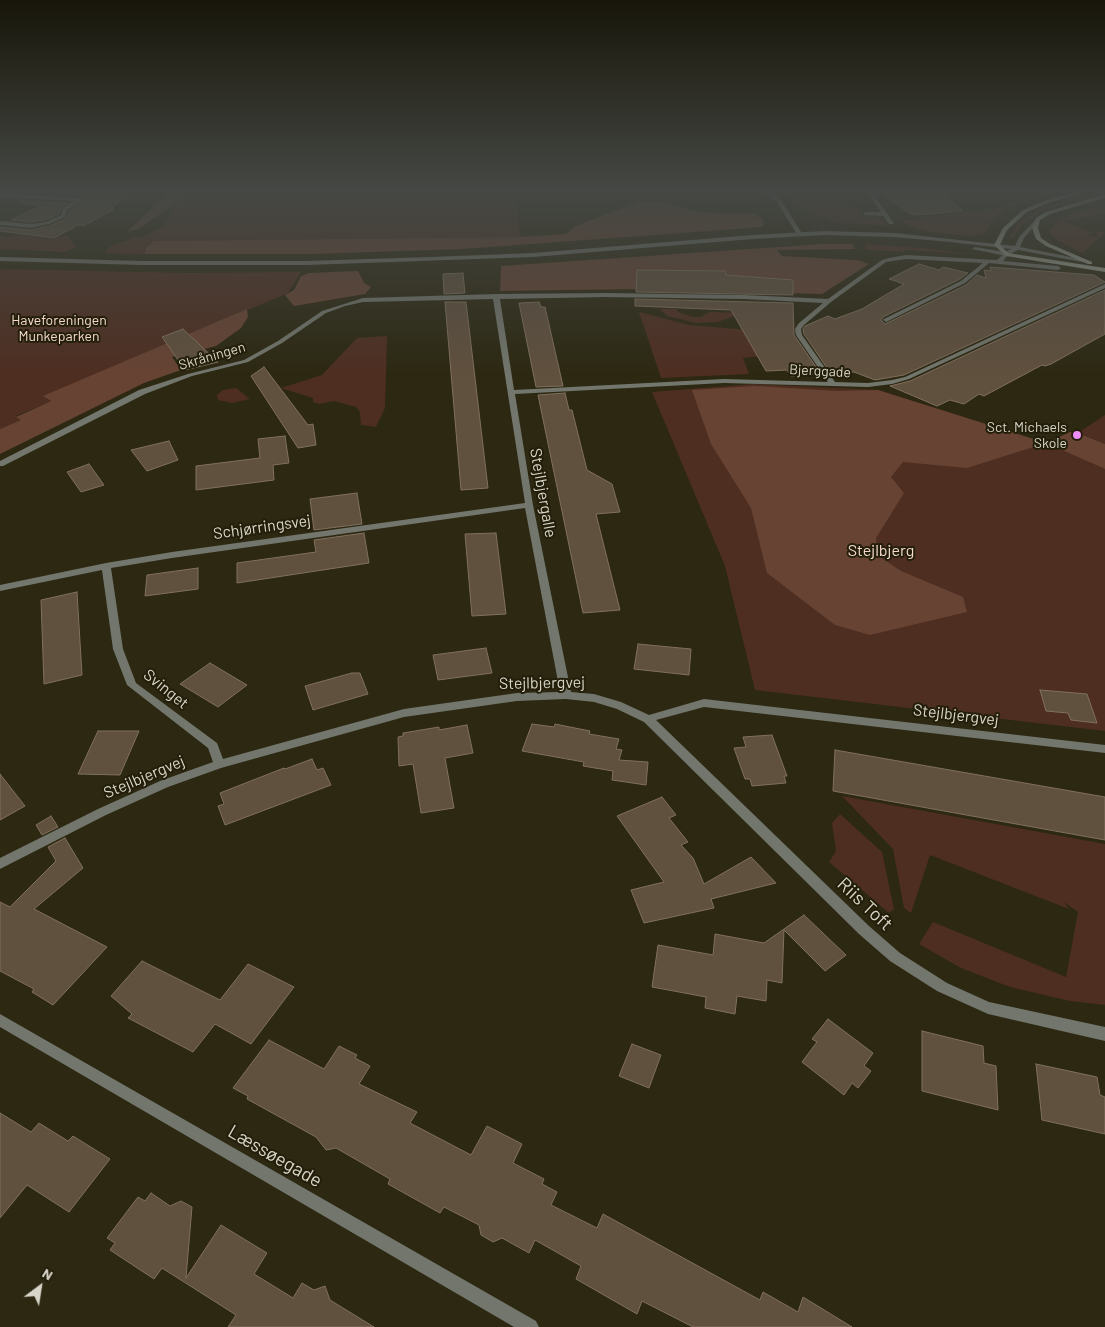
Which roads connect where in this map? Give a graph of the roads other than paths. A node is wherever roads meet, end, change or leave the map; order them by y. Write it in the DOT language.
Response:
graph roads {
  1 [pos="571,252"];
  2 [pos="991,252"];
  3 [pos="1010,252"];
  4 [pos="1036,252"];
  5 [pos="1061,252"];
  6 [pos="1006,254"];
  7 [pos="0,259"];
  8 [pos="987,262"];
  9 [pos="999,262"];
  10 [pos="1086,262"];
  11 [pos="1105,266"];
  12 [pos="1058,268"];
  13 [pos="1105,270"];
  14 [pos="1105,286"];
  15 [pos="496,296"];
  16 [pos="829,301"];
  17 [pos="886,320"];
  18 [pos="832,383"];
  19 [pos="512,392"];
  20 [pos="0,464"];
  21 [pos="529,505"];
  22 [pos="106,566"];
  23 [pos="0,588"];
  24 [pos="566,695"];
  25 [pos="648,719"];
  26 [pos="1105,749"];
  27 [pos="219,764"];
  28 [pos="0,864"];
  29 [pos="0,1020"];
  30 [pos="1105,1034"];
  31 [pos="530,1327"];
  1 -- 7 [label="street"];
  2 -- 6 [label="street"];
  3 -- 6 [label="street"];
  4 -- 10 [label="street"];
  5 -- 10 [label="main road"];
  6 -- 9 [label="street"];
  6 -- 13 [label="main road"];
  8 -- 9 [label="street"];
  8 -- 16 [label="street"];
  8 -- 17 [label="street"];
  9 -- 12 [label="street"];
  10 -- 11 [label="main road"];
  14 -- 18 [label="street, Bjerggade"];
  15 -- 16 [label="street, Skråningen"];
  15 -- 19 [label="street, Stejlbjergalle"];
  15 -- 20 [label="street, Skråningen"];
  16 -- 18 [label="street"];
  18 -- 19 [label="street, Bjerggade"];
  19 -- 21 [label="street, Stejlbjergalle"];
  21 -- 22 [label="street, Schjørringsvej"];
  21 -- 24 [label="street, Stejlbjergalle"];
  22 -- 23 [label="street, Schjørringsvej"];
  22 -- 27 [label="street, Svinget"];
  24 -- 25 [label="street, Stejlbjergvej"];
  24 -- 27 [label="street, Stejlbjergvej"];
  25 -- 26 [label="street, Stejlbjergvej"];
  25 -- 30 [label="street, Riis Toft"];
  27 -- 28 [label="street, Stejlbjergvej"];
  29 -- 31 [label="street, Læssøegade"];
}
